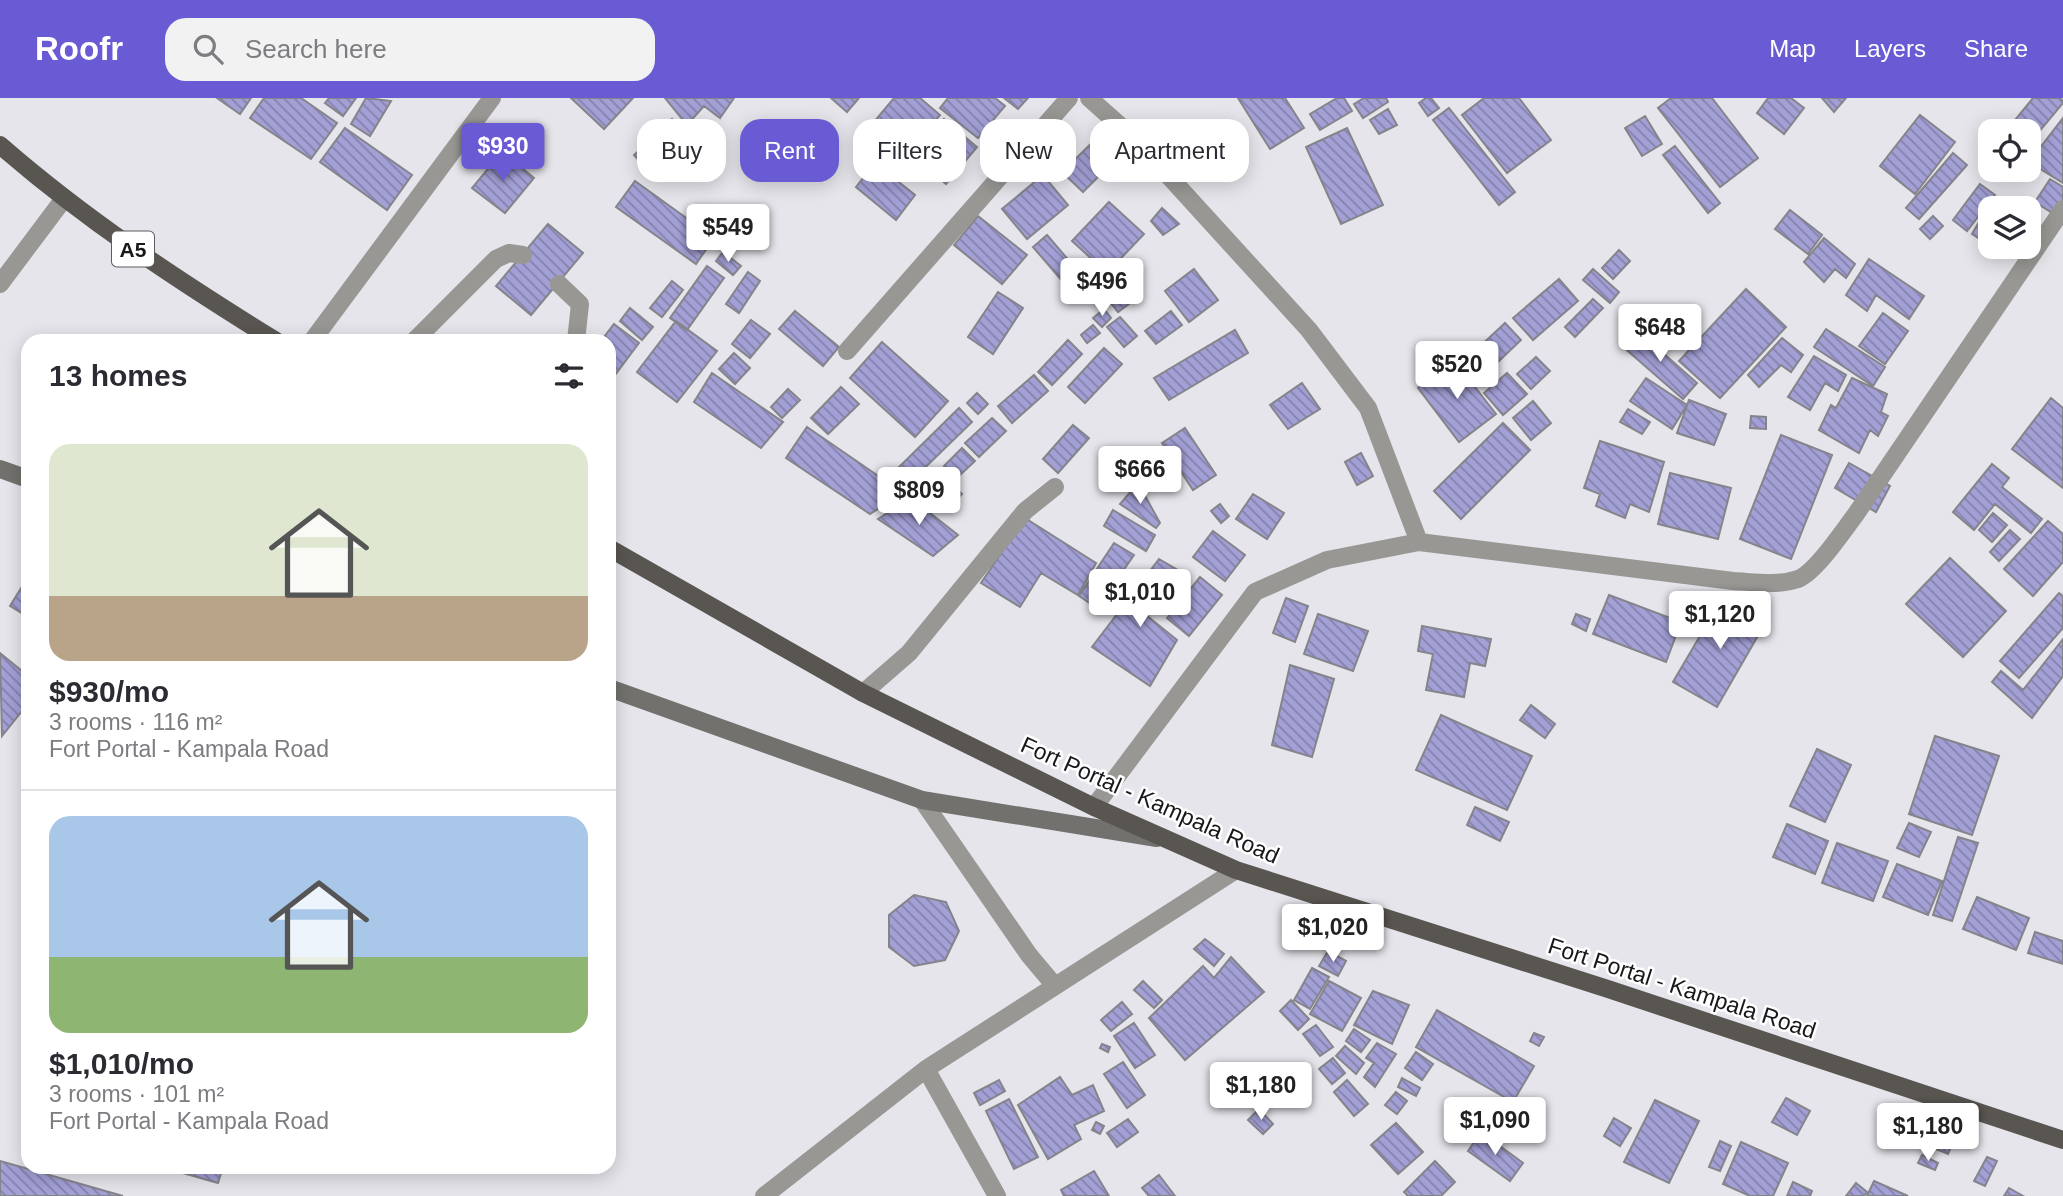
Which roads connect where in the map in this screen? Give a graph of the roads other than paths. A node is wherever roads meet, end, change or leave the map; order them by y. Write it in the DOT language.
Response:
graph roads {
  1 [pos="492,98"];
  2 [pos="1069,98"];
  3 [pos="1089,98"];
  4 [pos="0,145"];
  5 [pos="64,200"];
  6 [pos="2063,209"];
  7 [pos="523,254"];
  8 [pos="0,284"];
  9 [pos="559,284"];
  10 [pos="265,334"];
  11 [pos="317,334"];
  12 [pos="421,334"];
  13 [pos="577,334"];
  14 [pos="847,351"];
  15 [pos="0,469"];
  16 [pos="21,476"];
  17 [pos="1055,487"];
  18 [pos="1419,542"];
  19 [pos="616,552"];
  20 [pos="616,691"];
  21 [pos="863,693"];
  22 [pos="922,800"];
  23 [pos="1094,807"];
  24 [pos="1172,841"];
  25 [pos="1236,870"];
  26 [pos="1055,986"];
  27 [pos="926,1069"];
  28 [pos="2063,1140"];
  29 [pos="764,1196"];
  30 [pos="997,1196"];
  1 -- 11 [label="street"];
  2 -- 14 [label="street"];
  3 -- 18 [label="street"];
  4 -- 5 [label="main road, A5"];
  5 -- 8 [label="street"];
  5 -- 10 [label="main road, A5"];
  6 -- 18 [label="street"];
  7 -- 12 [label="street"];
  9 -- 13 [label="street"];
  15 -- 16 [label="main road"];
  17 -- 21 [label="street"];
  18 -- 23 [label="street"];
  19 -- 21 [label="main road, Fort Portal - Kampala Road"];
  20 -- 22 [label="main road"];
  21 -- 23 [label="main road, Fort Portal - Kampala Road"];
  22 -- 24 [label="main road"];
  22 -- 26 [label="street"];
  23 -- 24 [label="main road, Fort Portal - Kampala Road"];
  24 -- 25 [label="main road, Fort Portal - Kampala Road"];
  25 -- 26 [label="street"];
  25 -- 28 [label="main road, Fort Portal - Kampala Road"];
  26 -- 27 [label="street"];
  27 -- 29 [label="street"];
  27 -- 30 [label="street"];
}
